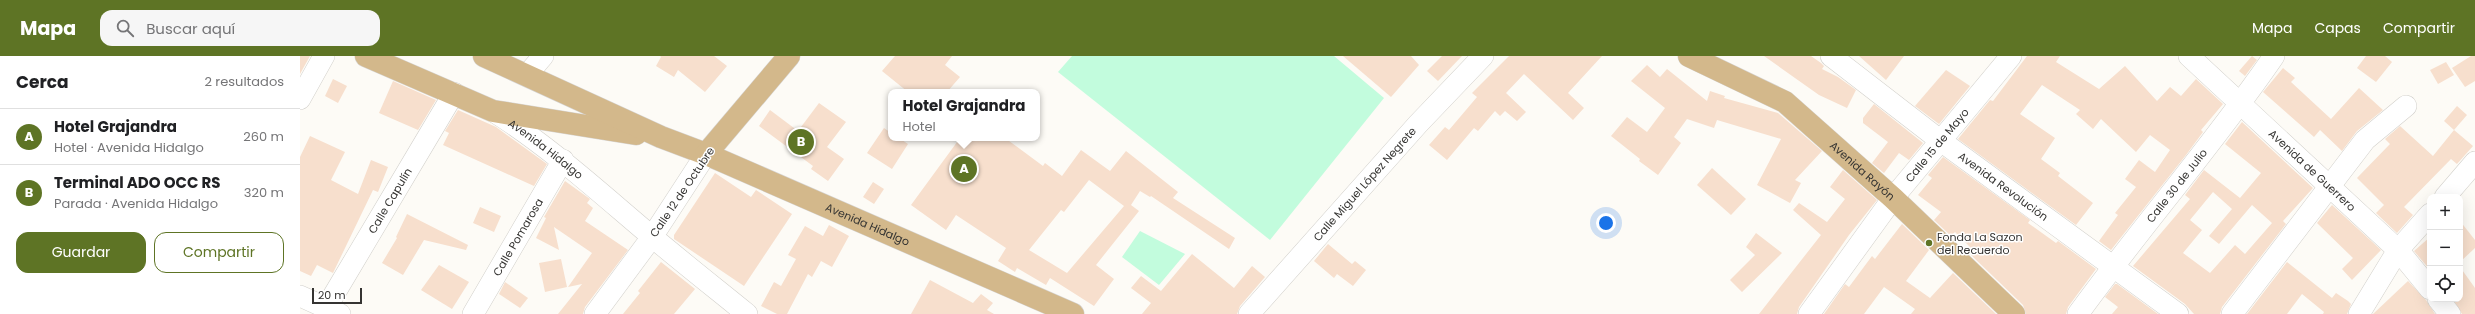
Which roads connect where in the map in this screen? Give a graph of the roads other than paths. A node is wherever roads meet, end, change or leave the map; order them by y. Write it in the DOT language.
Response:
graph roads {
  1 [pos="324,56"];
  2 [pos="366,56"];
  3 [pos="484,56"];
  4 [pos="543,56"];
  5 [pos="789,56"];
  6 [pos="1483,56"];
  7 [pos="1689,56"];
  8 [pos="1831,56"];
  9 [pos="2011,56"];
  10 [pos="2189,56"];
  11 [pos="2274,56"];
  12 [pos="527,74"];
  13 [pos="454,93"];
  14 [pos="300,99"];
  15 [pos="2241,104"];
  16 [pos="2406,106"];
  17 [pos="493,111"];
  18 [pos="661,137"];
  19 [pos="1941,141"];
  20 [pos="706,154"];
  21 [pos="563,160"];
  22 [pos="2475,162"];
  23 [pos="2328,187"];
  24 [pos="2448,194"];
  25 [pos="1893,198"];
  26 [pos="2427,217"];
  27 [pos="652,237"];
  28 [pos="2398,250"];
  29 [pos="2113,266"];
  30 [pos="2427,285"];
  31 [pos="300,296"];
  32 [pos="2440,302"];
  33 [pos="332,311"];
  34 [pos="473,314"];
  35 [pos="595,314"];
  36 [pos="747,314"];
  37 [pos="1073,314"];
  38 [pos="1249,314"];
  39 [pos="1809,314"];
  40 [pos="2014,314"];
  41 [pos="2078,314"];
  42 [pos="2178,314"];
  43 [pos="2232,314"];
  44 [pos="2359,314"];
  45 [pos="2450,314"];
  1 -- 14 [label="street"];
  2 -- 13 [label="main road, Avenida Hidalgo"];
  3 -- 12 [label="main road, Avenida Hidalgo"];
  4 -- 12 [label="street"];
  5 -- 20 [label="main road, Calle 12 de Octubre"];
  6 -- 38 [label="street, Calle Miguel López Negrete"];
  7 -- 25 [label="main road, Avenida Rayón"];
  8 -- 19 [label="street, Avenida Revolución"];
  9 -- 19 [label="street, Calle 15 de Mayo"];
  10 -- 15 [label="street, Avenida de Guerrero"];
  11 -- 15 [label="street, Calle 30 de Julio"];
  12 -- 18 [label="main road, Avenida Hidalgo"];
  13 -- 17 [label="main road, Avenida Hidalgo"];
  13 -- 33 [label="street, Calle Capulín"];
  15 -- 23 [label="street, Avenida de Guerrero"];
  15 -- 29 [label="street, Calle 30 de Julio"];
  16 -- 23 [label="street"];
  17 -- 18 [label="main road, Avenida Hidalgo"];
  17 -- 21 [label="street, Avenida Hidalgo"];
  18 -- 20 [label="main road, Avenida Hidalgo"];
  19 -- 25 [label="street, Calle 15 de Mayo"];
  19 -- 29 [label="street, Avenida Revolución"];
  20 -- 27 [label="street, Calle 12 de Octubre"];
  20 -- 37 [label="main road, Avenida Hidalgo"];
  21 -- 27 [label="street, Avenida Hidalgo"];
  21 -- 34 [label="street, Calle Pomarosa"];
  22 -- 24 [label="street"];
  23 -- 28 [label="street, Avenida de Guerrero"];
  23 -- 43 [label="street"];
  25 -- 39 [label="street, Calle 15 de Mayo"];
  25 -- 40 [label="main road, Avenida Rayón"];
  26 -- 28 [label="street"];
  27 -- 35 [label="street, Calle 12 de Octubre"];
  27 -- 36 [label="street, Avenida Hidalgo"];
  28 -- 30 [label="street, Avenida de Guerrero"];
  28 -- 44 [label="street"];
  29 -- 41 [label="street, Calle 30 de Julio"];
  29 -- 42 [label="street, Avenida Revolución"];
  31 -- 33 [label="street"];
  32 -- 45 [label="street"];
}
